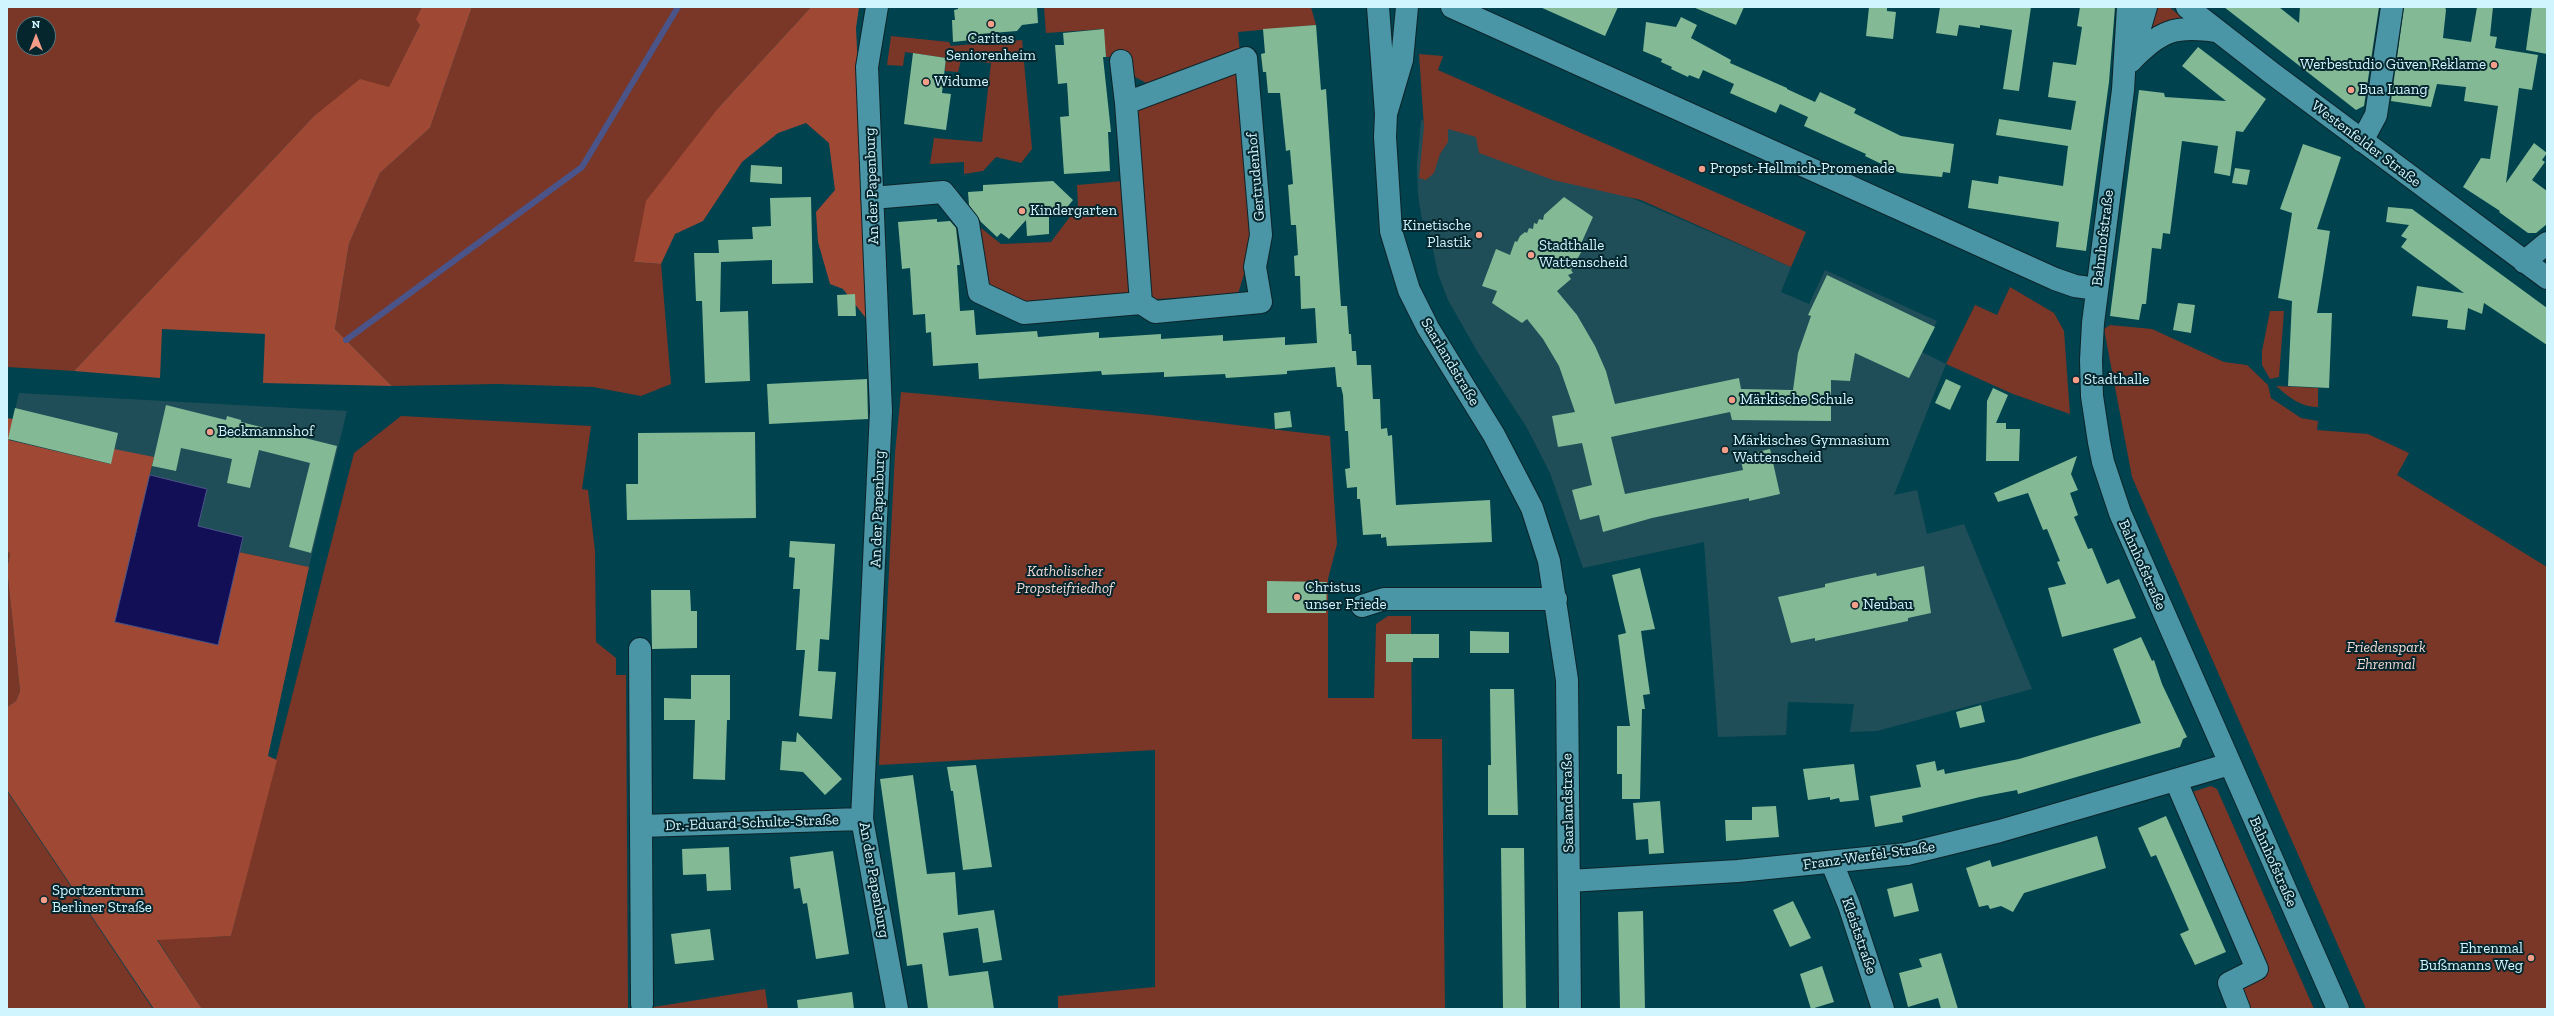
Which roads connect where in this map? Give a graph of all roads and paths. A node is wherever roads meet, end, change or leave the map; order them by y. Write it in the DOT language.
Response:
graph roads {
  1 [pos="876,7"];
  2 [pos="1378,7"];
  3 [pos="1407,7"];
  4 [pos="1452,7"];
  5 [pos="2128,7"];
  6 [pos="2146,7"];
  7 [pos="2187,7"];
  8 [pos="2392,7"];
  9 [pos="2216,31"];
  10 [pos="1121,61"];
  11 [pos="2130,61"];
  12 [pos="2123,90"];
  13 [pos="1126,103"];
  14 [pos="1386,114"];
  15 [pos="2362,141"];
  16 [pos="872,198"];
  17 [pos="2547,243"];
  18 [pos="2524,262"];
  19 [pos="2547,278"];
  20 [pos="2097,289"];
  21 [pos="1141,303"];
  22 [pos="1556,599"];
  23 [pos="1362,606"];
  24 [pos="640,648"];
  25 [pos="2230,764"];
  26 [pos="2176,781"];
  27 [pos="862,819"];
  28 [pos="641,826"];
  29 [pos="1832,863"];
  30 [pos="1569,881"];
  31 [pos="642,1004"];
  32 [pos="897,1009"];
  33 [pos="1570,1009"];
  34 [pos="1883,1009"];
  35 [pos="2239,1009"];
  36 [pos="2338,1009"];
  1 -- 16 [label="street, An der Papenburg"];
  2 -- 14 [label="street, Saarlandstraße"];
  3 -- 14 [label="street, Saarlandstraße"];
  4 -- 20 [label="street"];
  5 -- 12 [label="street, Bahnhofstraße"];
  6 -- 11 [label="street, Bahnhofstraße"];
  7 -- 9 [label="street, Westenfelder Straße"];
  8 -- 15 [label="street"];
  9 -- 11 [label="street"];
  9 -- 15 [label="street, Westenfelder Straße"];
  10 -- 13 [label="street"];
  11 -- 12 [label="street, Bahnhofstraße"];
  12 -- 20 [label="street, Bahnhofstraße"];
  13 -- 21 [label="street"];
  13 -- 21 [label="street, Gertrudenhof"];
  14 -- 22 [label="street, Saarlandstraße"];
  15 -- 18 [label="street, Westenfelder Straße"];
  16 -- 21 [label="street"];
  16 -- 27 [label="street, An der Papenburg"];
  17 -- 18 [label="street"];
  18 -- 19 [label="street, Westenfelder Straße"];
  20 -- 25 [label="street, Bahnhofstraße"];
  22 -- 23 [label="street"];
  22 -- 30 [label="street, Saarlandstraße"];
  24 -- 28 [label="street"];
  25 -- 26 [label="street, Franz-Werfel-Straße"];
  25 -- 36 [label="street, Bahnhofstraße"];
  26 -- 29 [label="street, Franz-Werfel-Straße"];
  26 -- 35 [label="street"];
  27 -- 28 [label="street, Dr.-Eduard-Schulte-Straße"];
  27 -- 32 [label="street, An der Papenburg"];
  28 -- 31 [label="street"];
  29 -- 30 [label="street, Franz-Werfel-Straße"];
  29 -- 34 [label="street, Kleiststraße"];
  30 -- 33 [label="street, Saarlandstraße"];
}
